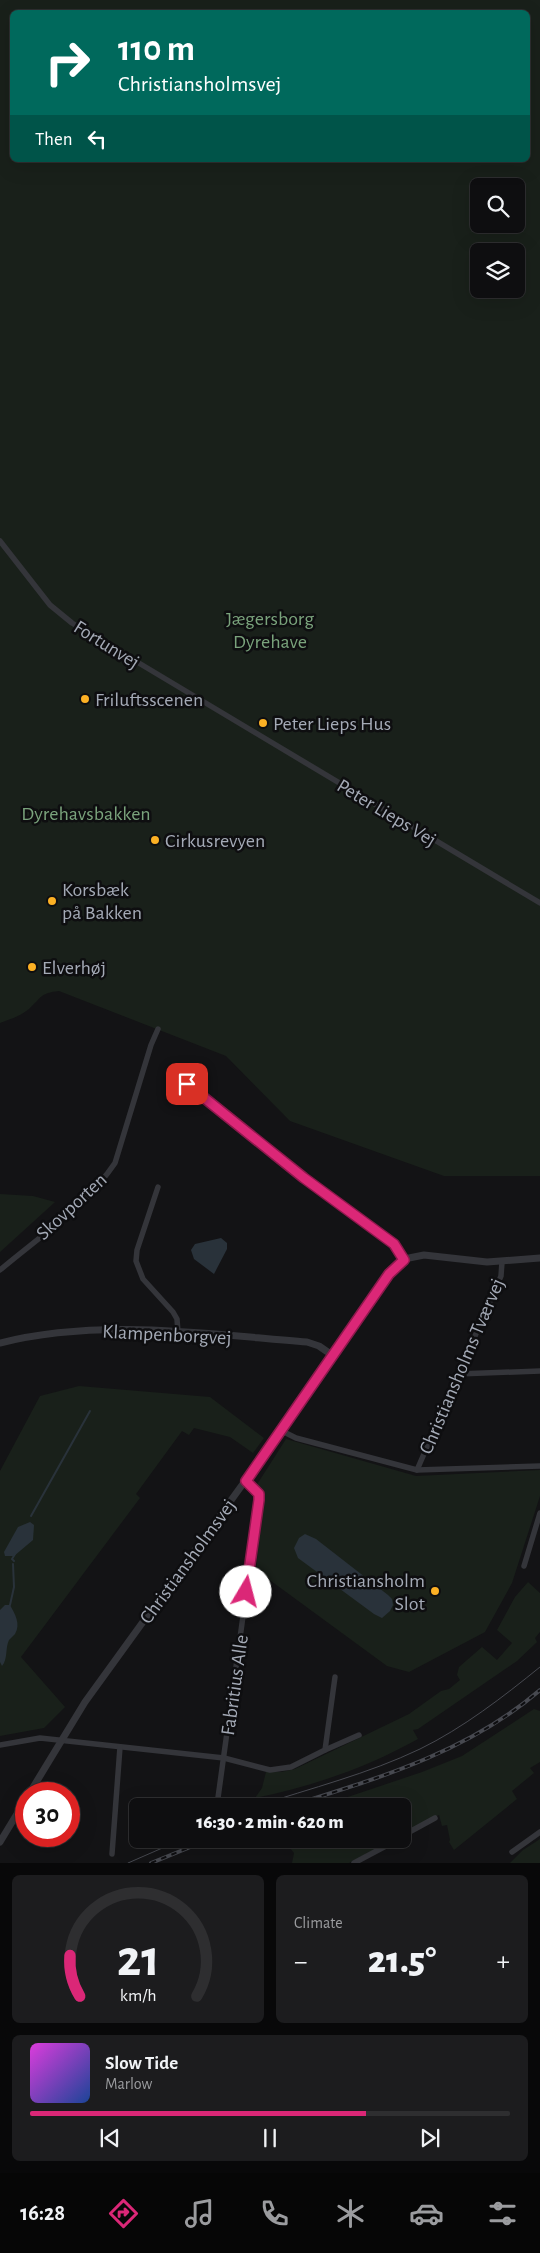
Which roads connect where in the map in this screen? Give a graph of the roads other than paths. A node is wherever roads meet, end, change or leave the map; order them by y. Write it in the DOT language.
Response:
graph roads {
  1 [pos="0,541"];
  2 [pos="235,722"];
  3 [pos="540,903"];
  4 [pos="158,1030"];
  5 [pos="187,1084"];
  6 [pos="158,1187"];
  7 [pos="540,1258"];
  8 [pos="404,1260"];
  9 [pos="502,1262"];
  10 [pos="0,1270"];
  11 [pos="178,1332"];
  12 [pos="0,1343"];
  13 [pos="332,1355"];
  14 [pos="540,1371"];
  15 [pos="458,1374"];
  16 [pos="280,1430"];
  17 [pos="540,1466"];
  18 [pos="418,1470"];
  19 [pos="246,1481"];
  20 [pos="540,1513"];
  21 [pos="524,1566"];
  22 [pos="335,1677"];
  23 [pos="359,1735"];
  24 [pos="61,1741"];
  25 [pos="0,1745"];
  26 [pos="120,1747"];
  27 [pos="325,1750"];
  28 [pos="224,1758"];
  29 [pos="36,1782"];
  30 [pos="218,1798"];
  31 [pos="15,1817"];
  32 [pos="435,1818"];
  33 [pos="411,1831"];
  34 [pos="540,1832"];
  35 [pos="0,1842"];
  36 [pos="382,1848"];
  37 [pos="512,1852"];
  38 [pos="112,1854"];
  39 [pos="354,1863"];
  1 -- 2 [label="street, Fortunvej"];
  2 -- 3 [label="street, Peter Lieps Vej"];
  4 -- 10 [label="street, Skovporten"];
  5 -- 8 [label="street"];
  6 -- 11 [label="street"];
  7 -- 9 [label="street"];
  8 -- 9 [label="street"];
  8 -- 13 [label="street, Christiansholmsvej"];
  9 -- 15 [label="street, Christiansholms Tværvej"];
  11 -- 12 [label="street, Klampenborgvej"];
  11 -- 13 [label="street, Klampenborgvej"];
  13 -- 16 [label="street, Christiansholmsvej"];
  14 -- 15 [label="street"];
  15 -- 18 [label="street, Christiansholms Tværvej"];
  16 -- 18 [label="street"];
  16 -- 19 [label="street, Christiansholmsvej"];
  17 -- 18 [label="street"];
  19 -- 24 [label="street, Christiansholmsvej"];
  19 -- 28 [label="street, Fabritius Alle"];
  20 -- 21 [label="street"];
  22 -- 27 [label="street"];
  23 -- 27 [label="street"];
  24 -- 25 [label="street"];
  24 -- 26 [label="street"];
  24 -- 29 [label="street, Christiansholmsvej"];
  26 -- 28 [label="street"];
  26 -- 38 [label="street"];
  27 -- 28 [label="street"];
  28 -- 30 [label="street, Fabritius Alle"];
  31 -- 35 [label="street"];
  32 -- 33 [label="street"];
  34 -- 37 [label="street"];
  36 -- 39 [label="street"];
}
